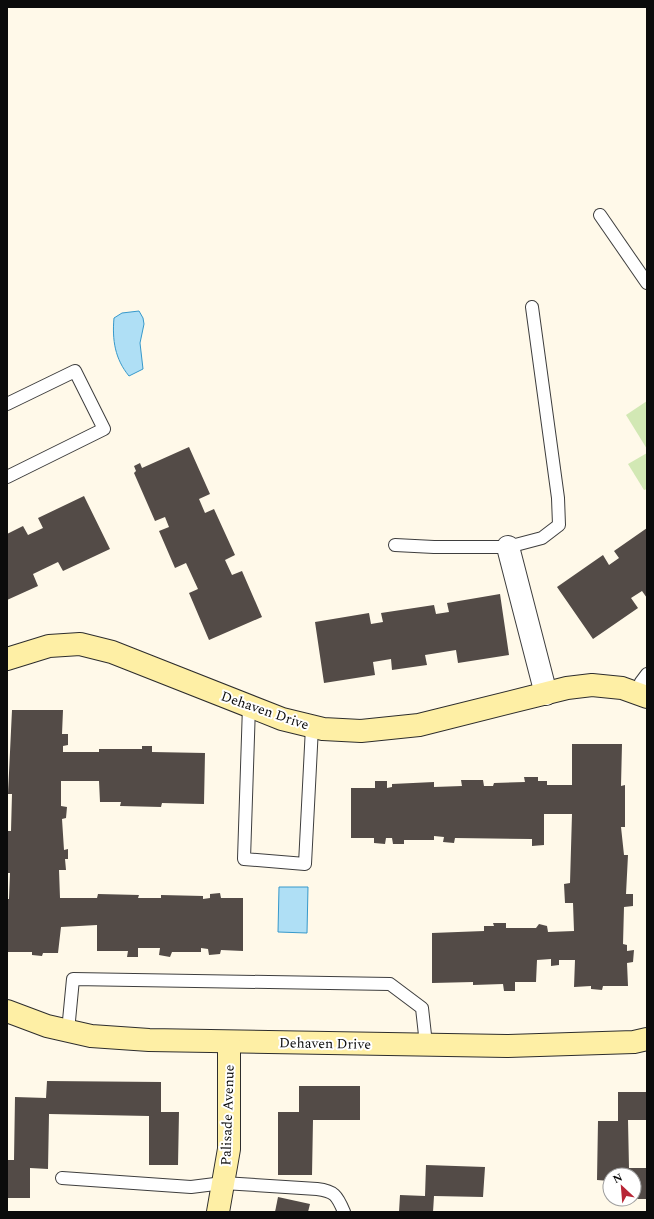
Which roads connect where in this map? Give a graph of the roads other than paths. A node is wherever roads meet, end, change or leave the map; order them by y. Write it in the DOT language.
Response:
graph roads {
  1 [pos="600,215"];
  2 [pos="647,283"];
  3 [pos="532,307"];
  4 [pos="7,404"];
  5 [pos="7,477"];
  6 [pos="395,545"];
  7 [pos="508,546"];
  8 [pos="7,659"];
  9 [pos="647,674"];
  10 [pos="546,694"];
  11 [pos="642,695"];
  12 [pos="249,706"];
  13 [pos="312,727"];
  14 [pos="7,1012"];
  15 [pos="68,1031"];
  16 [pos="647,1038"];
  17 [pos="229,1042"];
  18 [pos="426,1044"];
  19 [pos="62,1178"];
  20 [pos="223,1183"];
  21 [pos="218,1212"];
  22 [pos="344,1212"];
  1 -- 2 [label="lane"];
  3 -- 7 [label="lane"];
  4 -- 5 [label="lane"];
  6 -- 7 [label="lane"];
  7 -- 10 [label="street"];
  8 -- 12 [label="street, Dehaven Drive"];
  9 -- 11 [label="lane"];
  10 -- 11 [label="street, Dehaven Drive"];
  10 -- 13 [label="street, Dehaven Drive"];
  12 -- 13 [label="street, Dehaven Drive"];
  12 -- 13 [label="lane"];
  14 -- 15 [label="street, Dehaven Drive"];
  15 -- 17 [label="street, Dehaven Drive"];
  15 -- 18 [label="lane"];
  16 -- 18 [label="street, Dehaven Drive"];
  17 -- 18 [label="street, Dehaven Drive"];
  17 -- 20 [label="street, Palisade Avenue"];
  19 -- 20 [label="lane"];
  20 -- 21 [label="street, Palisade Avenue"];
  20 -- 22 [label="lane"];
}
